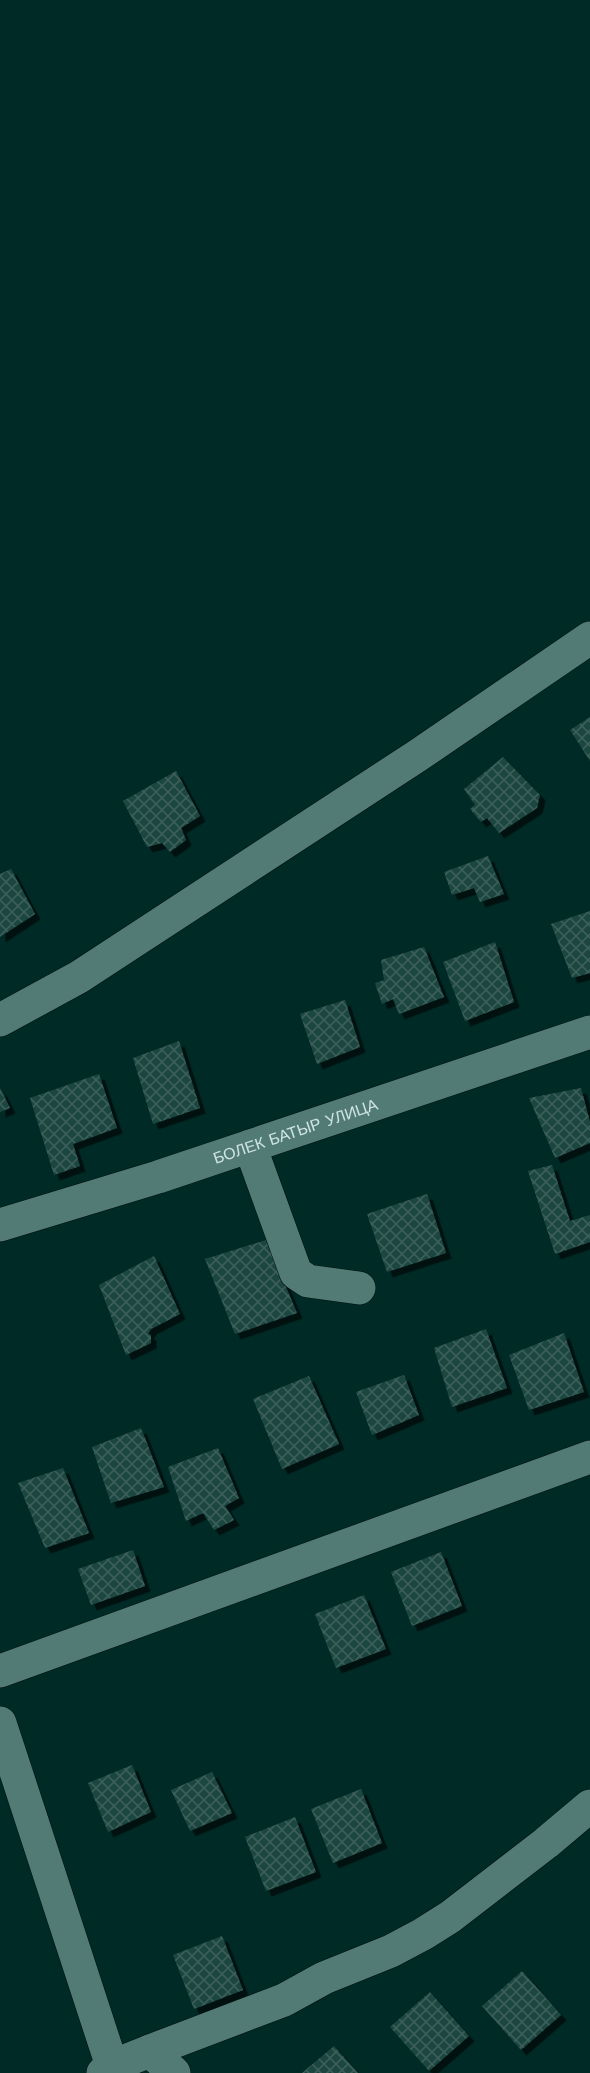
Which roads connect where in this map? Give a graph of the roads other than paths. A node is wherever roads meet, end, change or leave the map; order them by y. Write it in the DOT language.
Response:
graph roads {
  1 [pos="590,638"];
  2 [pos="0,1020"];
  3 [pos="590,1032"];
  4 [pos="250,1146"];
  5 [pos="0,1224"];
  6 [pos="359,1288"];
  7 [pos="590,1457"];
  8 [pos="0,1671"];
  9 [pos="0,1723"];
  10 [pos="590,1806"];
  11 [pos="150,2051"];
  12 [pos="108,2070"];
  13 [pos="174,2073"];
  1 -- 2 [label="street"];
  3 -- 4 [label="street, БОЛЕК БАТЫР УЛИЦА"];
  4 -- 5 [label="street, БОЛЕК БАТЫР УЛИЦА"];
  4 -- 6 [label="street"];
  7 -- 8 [label="street"];
  9 -- 12 [label="street"];
  10 -- 11 [label="street"];
  11 -- 12 [label="street"];
  11 -- 13 [label="street"];
}
